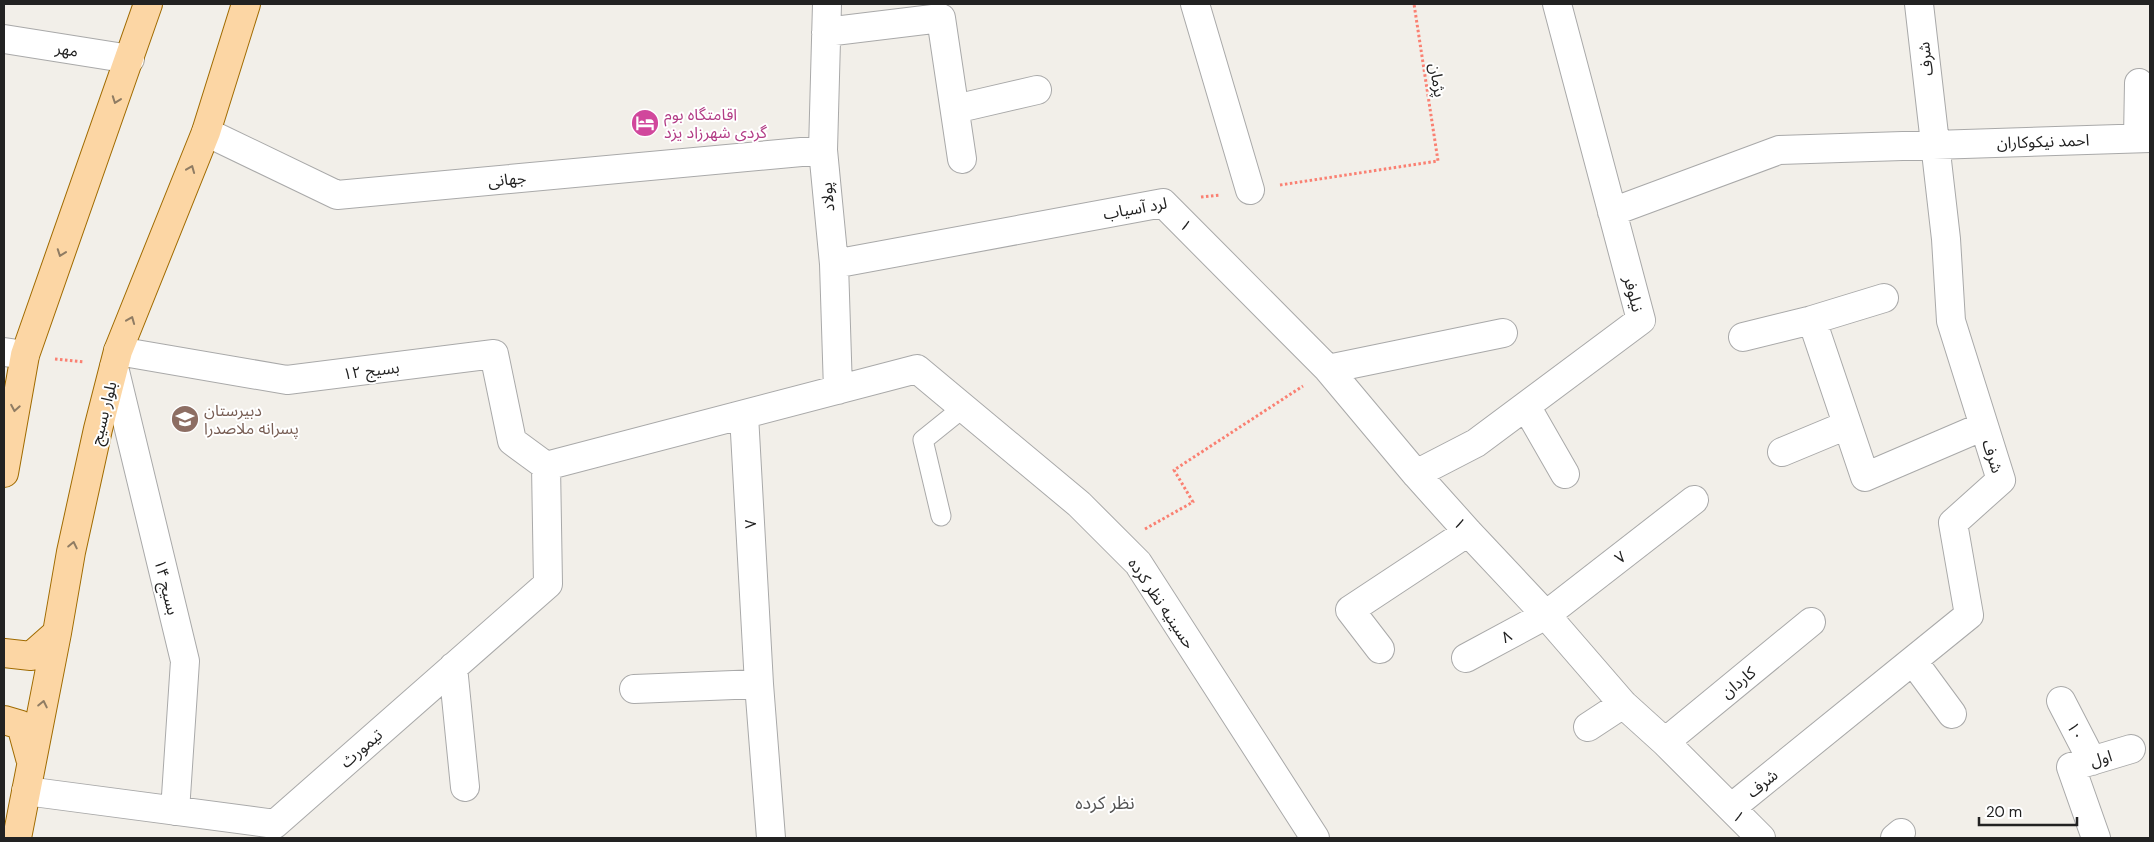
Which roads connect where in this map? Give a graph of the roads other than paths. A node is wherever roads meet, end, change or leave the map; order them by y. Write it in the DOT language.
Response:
graph roads {
  1 [pos="148,4"];
  2 [pos="246,4"];
  3 [pos="827,4"];
  4 [pos="1195,4"];
  5 [pos="1557,4"];
  6 [pos="1919,4"];
  7 [pos="826,32"];
  8 [pos="4,39"];
  9 [pos="130,59"];
  10 [pos="2139,83"];
  11 [pos="1037,90"];
  12 [pos="955,108"];
  13 [pos="206,132"];
  14 [pos="2144,138"];
  15 [pos="1935,144"];
  16 [pos="823,150"];
  17 [pos="962,159"];
  18 [pos="1250,190"];
  19 [pos="1163,203"];
  20 [pos="1612,212"];
  21 [pos="834,264"];
  22 [pos="1884,298"];
  23 [pos="1812,320"];
  24 [pos="1503,333"];
  25 [pos="1743,337"];
  26 [pos="14,353"];
  27 [pos="116,359"];
  28 [pos="1328,369"];
  29 [pos="838,390"];
  30 [pos="1526,406"];
  31 [pos="964,407"];
  32 [pos="744,415"];
  33 [pos="1847,425"];
  34 [pos="1984,426"];
  35 [pos="1782,452"];
  36 [pos="546,466"];
  37 [pos="4,473"];
  38 [pos="1416,474"];
  39 [pos="1565,474"];
  40 [pos="1694,500"];
  41 [pos="941,516"];
  42 [pos="1468,532"];
  43 [pos="1546,614"];
  44 [pos="1811,622"];
  45 [pos="57,634"];
  46 [pos="1380,649"];
  47 [pos="4,653"];
  48 [pos="1466,658"];
  49 [pos="1912,662"];
  50 [pos="452,667"];
  51 [pos="759,684"];
  52 [pos="634,689"];
  53 [pos="2061,701"];
  54 [pos="1623,704"];
  55 [pos="1952,714"];
  56 [pos="4,720"];
  57 [pos="1588,726"];
  58 [pos="1665,742"];
  59 [pos="2131,749"];
  60 [pos="31,762"];
  61 [pos="2082,764"];
  62 [pos="465,787"];
  63 [pos="26,791"];
  64 [pos="1730,808"];
  65 [pos="175,811"];
  66 [pos="274,831"];
  67 [pos="1754,836"];
  68 [pos="17,838"];
  69 [pos="771,838"];
  70 [pos="1315,838"];
  71 [pos="2096,838"];
  1 -- 9 [label="main road"];
  2 -- 13 [label="main road, بلوار بسیج"];
  3 -- 7 [label="street, پولاد"];
  4 -- 18 [label="street"];
  5 -- 20 [label="street, نیلوفر"];
  6 -- 15 [label="street, شرف"];
  7 -- 12 [label="street"];
  7 -- 16 [label="street, پولاد"];
  8 -- 9 [label="street, مهر"];
  9 -- 26 [label="main road, one-way"];
  10 -- 14 [label="street"];
  11 -- 12 [label="street"];
  12 -- 17 [label="street"];
  13 -- 16 [label="street, جهانی"];
  27 -- 13 [label="main road, بلوار بسیج, one-way"];
  14 -- 15 [label="street, احمد نیکوکاران"];
  15 -- 20 [label="street, احمد نیکوکاران"];
  15 -- 34 [label="street, شرف"];
  16 -- 21 [label="street, پولاد"];
  19 -- 21 [label="street, لرد آسیاب"];
  19 -- 28 [label="street, ۱"];
  20 -- 30 [label="street, نیلوفر"];
  21 -- 29 [label="street, پولاد"];
  22 -- 23 [label="street"];
  23 -- 25 [label="street"];
  23 -- 33 [label="street"];
  24 -- 28 [label="street"];
  26 -- 37 [label="main road, one-way"];
  27 -- 36 [label="street, بسیج ۱۲"];
  45 -- 27 [label="main road, بلوار بسیج, one-way"];
  27 -- 65 [label="street, بسیج ۱۴"];
  28 -- 38 [label="street, ۱"];
  29 -- 31 [label="street, حسینیه نظر کرده"];
  29 -- 32 [label="street"];
  30 -- 38 [label="street, نیلوفر"];
  30 -- 39 [label="street"];
  31 -- 41 [label="lane"];
  31 -- 70 [label="street, حسینیه نظر کرده"];
  32 -- 36 [label="street"];
  32 -- 51 [label="street, ۷"];
  33 -- 34 [label="street"];
  33 -- 35 [label="street"];
  34 -- 49 [label="street, شرف"];
  36 -- 50 [label="street, تیمورث"];
  38 -- 42 [label="street, ۱"];
  40 -- 43 [label="street, ۷"];
  42 -- 43 [label="street, ۱"];
  42 -- 46 [label="street"];
  43 -- 48 [label="street, ۸"];
  43 -- 54 [label="street, ۱"];
  44 -- 58 [label="street, کاردان"];
  45 -- 47 [label="main road"];
  60 -- 45 [label="main road, بلوار بسیج, one-way"];
  49 -- 55 [label="street"];
  49 -- 64 [label="street, شرف"];
  50 -- 62 [label="street"];
  50 -- 66 [label="street, تیمورث"];
  51 -- 52 [label="street"];
  51 -- 69 [label="street, ۷"];
  53 -- 61 [label="street, ۱۰"];
  54 -- 57 [label="street"];
  54 -- 58 [label="street, ۱"];
  56 -- 60 [label="main road"];
  58 -- 64 [label="street, ۱"];
  59 -- 61 [label="street, اول"];
  60 -- 63 [label="main road, بلوار بسیج"];
  61 -- 71 [label="street, ۱۰"];
  63 -- 65 [label="street, تیمورث"];
  63 -- 68 [label="main road, بلوار بسیج"];
  64 -- 67 [label="street, ۱"];
  65 -- 66 [label="street, تیمورث"];
}
